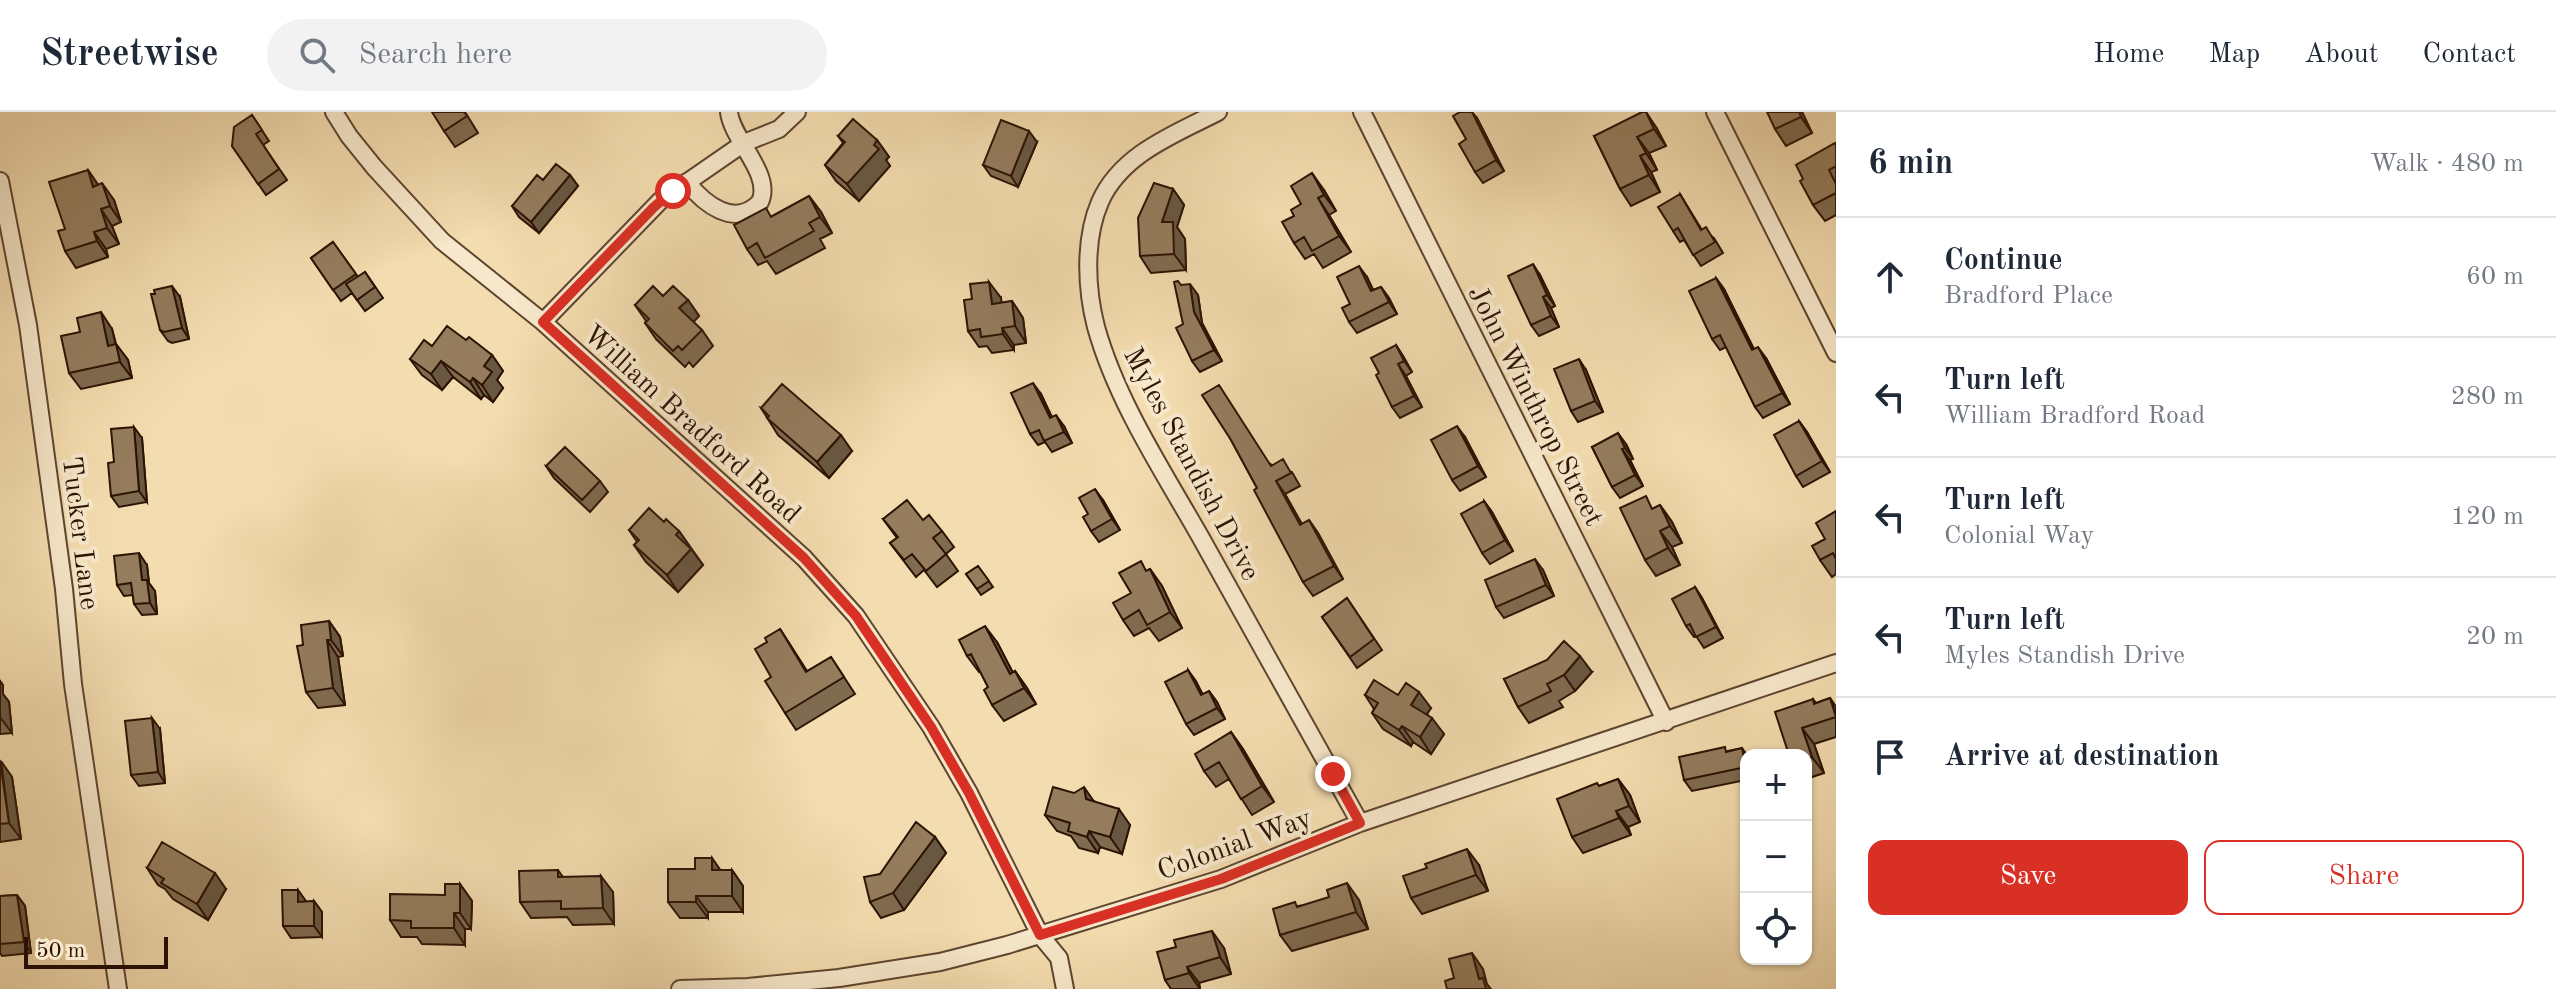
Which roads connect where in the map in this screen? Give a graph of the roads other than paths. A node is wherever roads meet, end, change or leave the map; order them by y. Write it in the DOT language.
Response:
graph roads {
  1 [pos="334,112"];
  2 [pos="729,112"];
  3 [pos="797,112"];
  4 [pos="1218,112"];
  5 [pos="1362,112"];
  6 [pos="1715,112"];
  7 [pos="744,143"];
  8 [pos="0,181"];
  9 [pos="687,182"];
  10 [pos="543,322"];
  11 [pos="1836,353"];
  12 [pos="1836,663"];
  13 [pos="1666,722"];
  14 [pos="1360,823"];
  15 [pos="1040,935"];
  16 [pos="118,989"];
  17 [pos="680,989"];
  18 [pos="1065,989"];
  1 -- 10 [label="street, William Bradford Road"];
  2 -- 7 [label="street"];
  3 -- 7 [label="street"];
  4 -- 14 [label="street, Myles Standish Drive"];
  5 -- 13 [label="street, John Winthrop Street"];
  6 -- 11 [label="street"];
  7 -- 9 [label="street"];
  7 -- 9 [label="street"];
  8 -- 16 [label="street, Tucker Lane"];
  9 -- 10 [label="street"];
  10 -- 15 [label="street, William Bradford Road"];
  12 -- 13 [label="street, Colonial Way"];
  13 -- 14 [label="street, Colonial Way"];
  14 -- 15 [label="street, Colonial Way"];
  15 -- 17 [label="street, Colonial Way"];
  15 -- 18 [label="street, William Bradford Road"];
}
